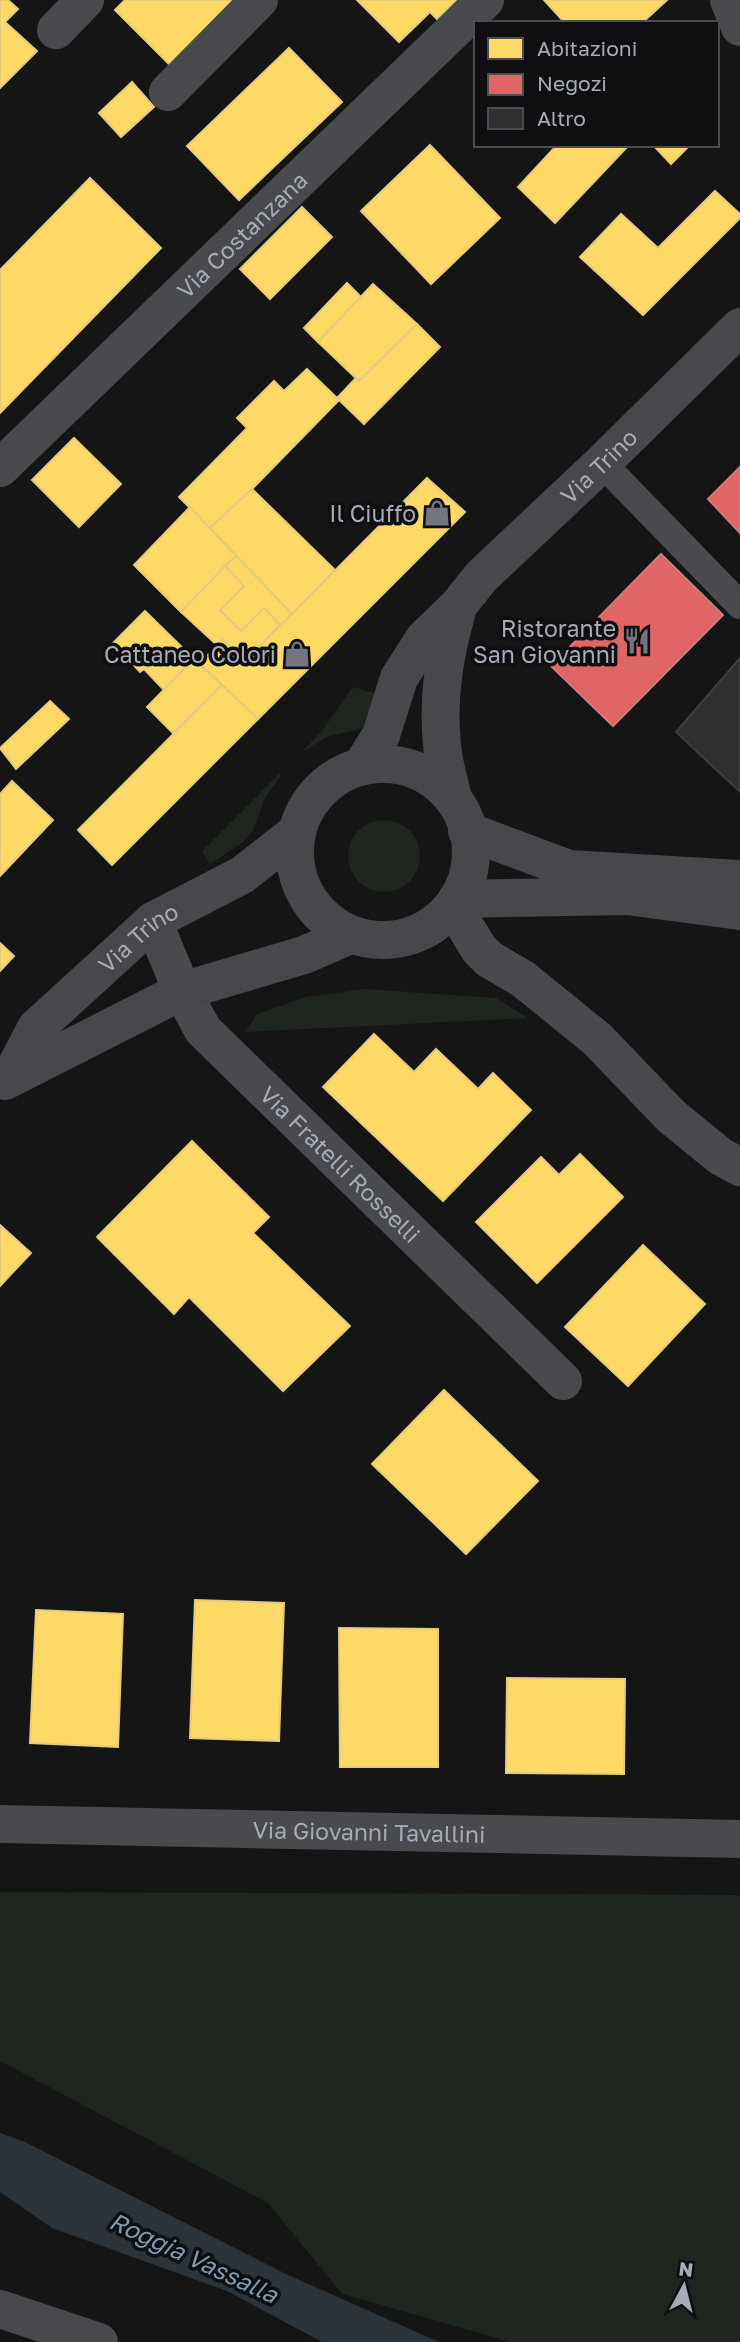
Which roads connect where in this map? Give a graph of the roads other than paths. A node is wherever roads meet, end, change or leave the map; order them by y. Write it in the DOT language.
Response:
graph roads {
  1 [pos="85,0"];
  2 [pos="259,0"];
  3 [pos="485,0"];
  4 [pos="56,30"];
  5 [pos="168,92"];
  6 [pos="740,327"];
  7 [pos="602,463"];
  8 [pos="0,468"];
  9 [pos="740,605"];
  10 [pos="458,606"];
  11 [pos="360,767"];
  12 [pos="460,814"];
  13 [pos="297,832"];
  14 [pos="740,879"];
  15 [pos="455,903"];
  16 [pos="740,911"];
  17 [pos="153,921"];
  18 [pos="350,934"];
  19 [pos="182,991"];
  20 [pos="5,1081"];
  21 [pos="740,1167"];
  22 [pos="563,1381"];
  23 [pos="0,1824"];
  24 [pos="740,1839"];
  25 [pos="0,2309"];
  26 [pos="99,2342"];
  1 -- 4 [label="street"];
  2 -- 5 [label="street"];
  3 -- 8 [label="street, Via Costanzana"];
  6 -- 7 [label="main road, Via Trino"];
  7 -- 9 [label="lane"];
  7 -- 10 [label="main road, Via Trino"];
  10 -- 11 [label="main road, Via Trino"];
  10 -- 12 [label="main road, Via Trino"];
  11 -- 12 [label="main road"];
  11 -- 13 [label="main road"];
  12 -- 14 [label="main road"];
  12 -- 15 [label="main road"];
  13 -- 17 [label="main road, Via Trino"];
  13 -- 18 [label="main road"];
  15 -- 16 [label="main road"];
  15 -- 18 [label="main road"];
  15 -- 21 [label="street"];
  17 -- 19 [label="street, Via Fratelli Rosselli"];
  17 -- 20 [label="main road, Via Trino"];
  18 -- 19 [label="main road, Via Trino"];
  19 -- 20 [label="main road, Via Trino"];
  19 -- 22 [label="street, Via Fratelli Rosselli"];
  23 -- 24 [label="street, Via Giovanni Tavallini"];
  25 -- 26 [label="street"];
}
